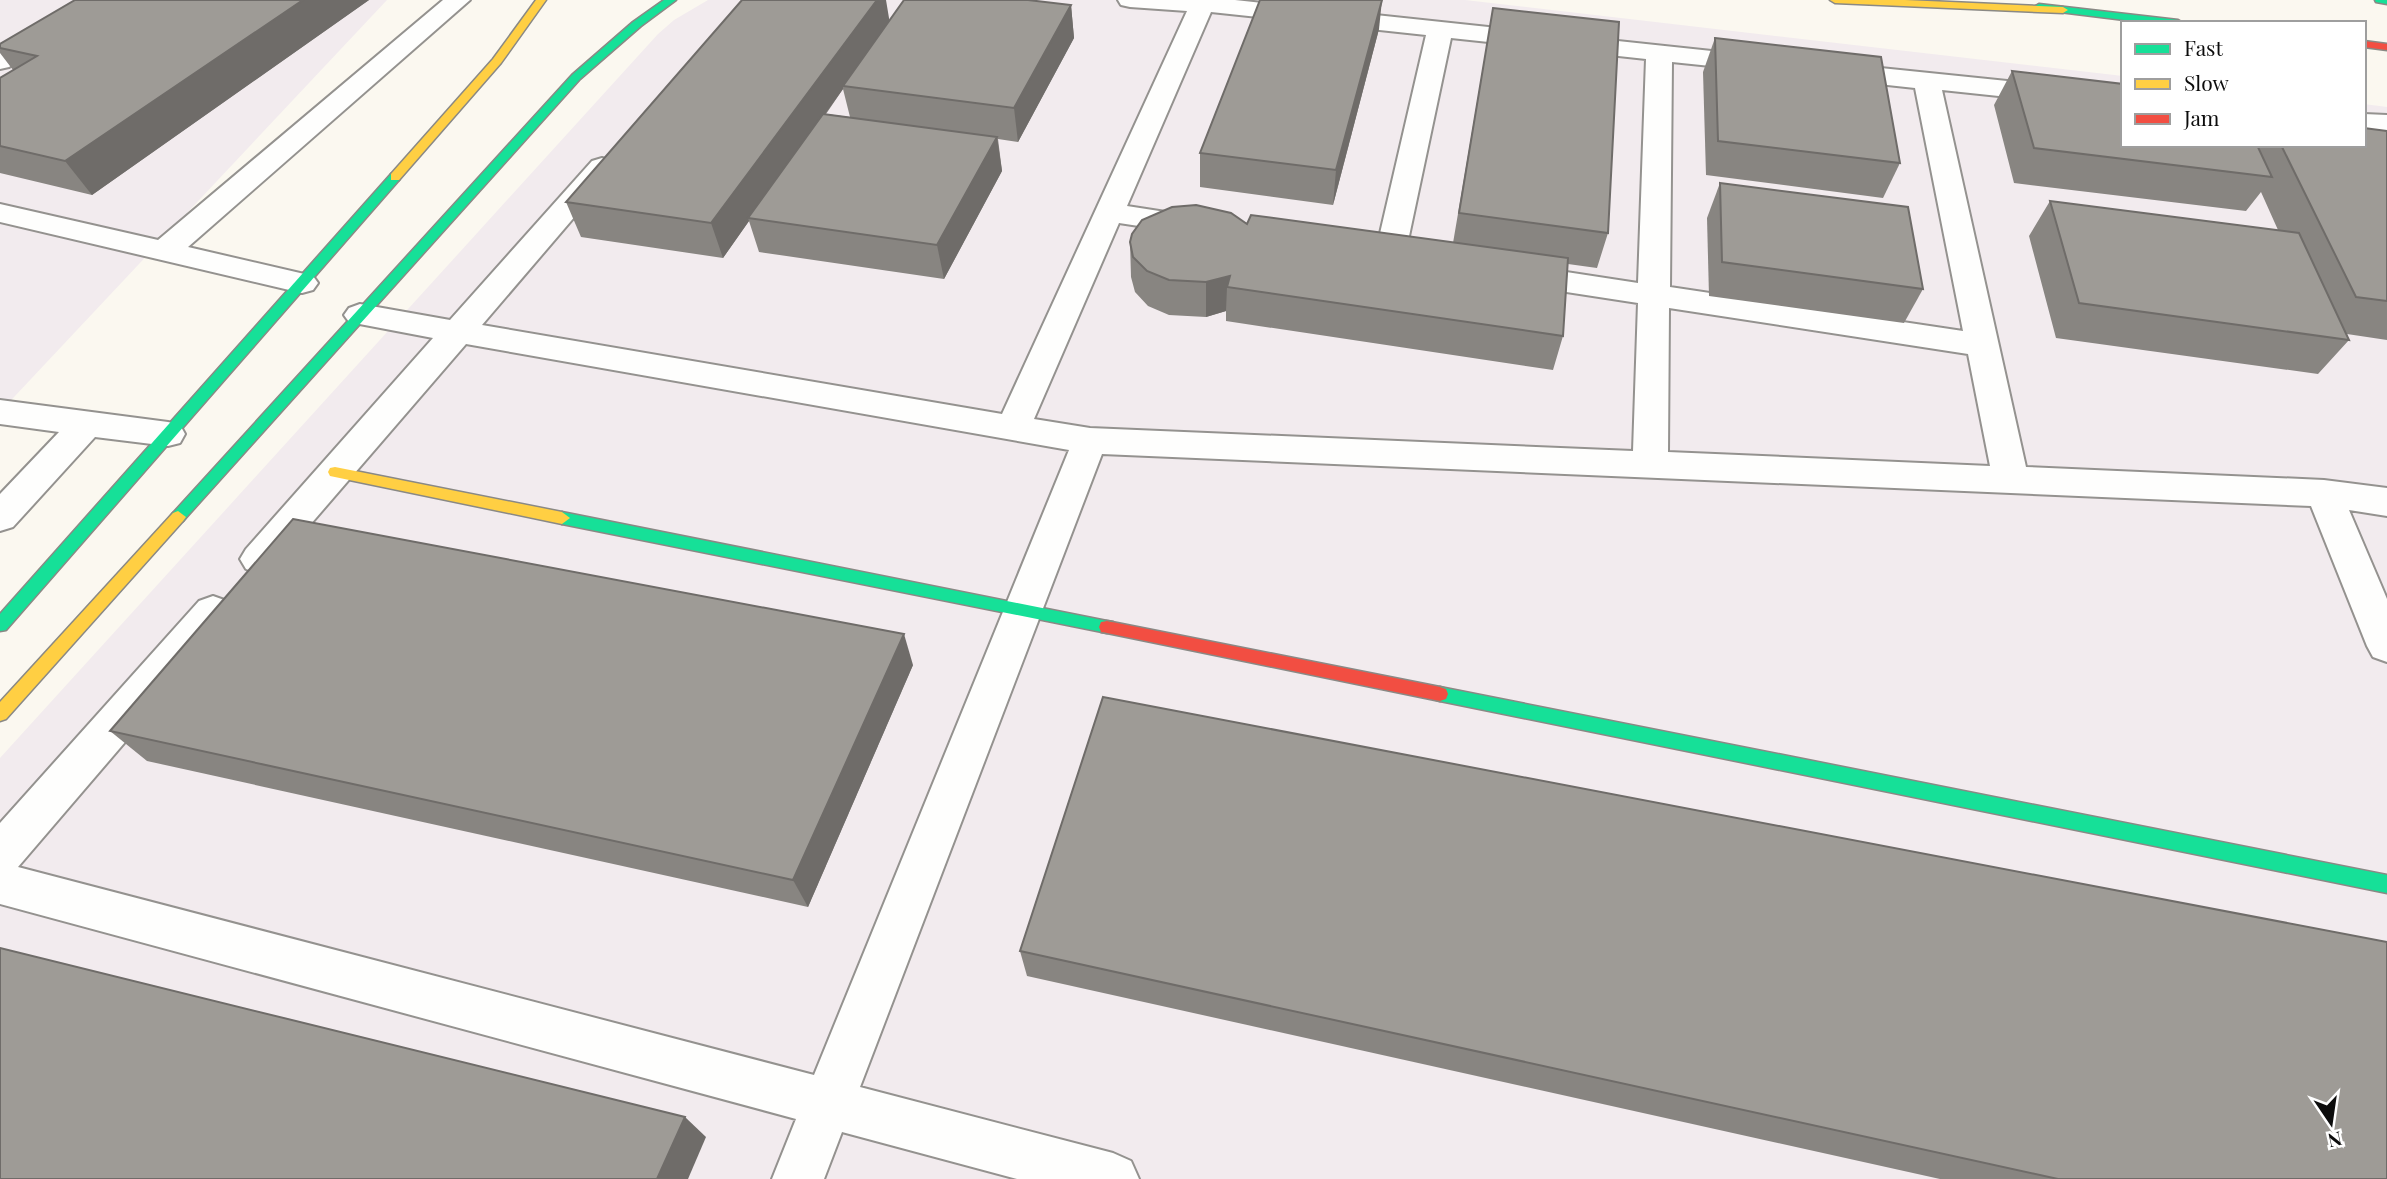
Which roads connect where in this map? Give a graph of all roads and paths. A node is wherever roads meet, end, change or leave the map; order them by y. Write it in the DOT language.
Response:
graph roads {
  1 [pos="101,0"];
  2 [pos="458,0"];
  3 [pos="541,0"];
  4 [pos="671,0"];
  5 [pos="1130,0"];
  6 [pos="1835,0"];
  7 [pos="1982,0"];
  8 [pos="2380,0"];
  9 [pos="2387,1"];
  10 [pos="1202,4"];
  11 [pos="2063,10"];
  12 [pos="2160,21"];
  13 [pos="1440,30"];
  14 [pos="2366,44"];
  15 [pos="2387,47"];
  16 [pos="1659,53"];
  17 [pos="0,61"];
  18 [pos="1780,65"];
  19 [pos="1806,68"];
  20 [pos="1927,80"];
  21 [pos="2121,101"];
  22 [pos="2366,122"];
  23 [pos="2387,123"];
  24 [pos="620,146"];
  25 [pos="1109,212"];
  26 [pos="0,213"];
  27 [pos="1229,230"];
  28 [pos="164,251"];
  29 [pos="1390,255"];
  30 [pos="1482,269"];
  31 [pos="302,283"];
  32 [pos="1653,295"];
  33 [pos="360,315"];
  34 [pos="458,331"];
  35 [pos="1983,345"];
  36 [pos="0,412"];
  37 [pos="87,424"];
  38 [pos="1013,428"];
  39 [pos="168,434"];
  40 [pos="1090,441"];
  41 [pos="1650,465"];
  42 [pos="335,472"];
  43 [pos="2011,480"];
  44 [pos="2324,493"];
  45 [pos="2387,502"];
  46 [pos="0,517"];
  47 [pos="1023,610"];
  48 [pos="0,625"];
  49 [pos="2387,646"];
  50 [pos="0,714"];
  51 [pos="0,855"];
  52 [pos="0,883"];
  53 [pos="2387,884"];
  54 [pos="828,1103"];
  55 [pos="798,1179"];
  56 [pos="1113,1179"];
  1 -- 17 [label="street"];
  2 -- 28 [label="street"];
  3 -- 31 [label="main road"];
  4 -- 33 [label="main road"];
  5 -- 10 [label="street"];
  6 -- 11 [label="main road"];
  7 -- 11 [label="main road"];
  8 -- 9 [label="main road"];
  10 -- 13 [label="street"];
  10 -- 25 [label="street"];
  11 -- 12 [label="main road"];
  13 -- 16 [label="street"];
  13 -- 29 [label="street"];
  14 -- 15 [label="main road"];
  16 -- 18 [label="street"];
  16 -- 32 [label="street"];
  19 -- 20 [label="street"];
  20 -- 21 [label="street"];
  20 -- 35 [label="street"];
  22 -- 23 [label="street"];
  24 -- 34 [label="street"];
  25 -- 27 [label="street"];
  25 -- 38 [label="street"];
  26 -- 28 [label="street"];
  28 -- 31 [label="street"];
  30 -- 32 [label="street"];
  31 -- 39 [label="main road"];
  32 -- 35 [label="street"];
  32 -- 41 [label="street"];
  33 -- 34 [label="street"];
  33 -- 50 [label="main road"];
  34 -- 38 [label="street"];
  34 -- 42 [label="street"];
  35 -- 43 [label="street"];
  36 -- 37 [label="street"];
  37 -- 39 [label="street"];
  37 -- 46 [label="street"];
  38 -- 40 [label="street"];
  39 -- 48 [label="main road"];
  40 -- 41 [label="street"];
  40 -- 47 [label="street"];
  41 -- 43 [label="street"];
  42 -- 47 [label="main road"];
  42 -- 51 [label="street"];
  43 -- 44 [label="street"];
  44 -- 45 [label="street"];
  44 -- 49 [label="street"];
  47 -- 53 [label="main road"];
  47 -- 54 [label="street"];
  52 -- 54 [label="street"];
  54 -- 55 [label="street"];
  54 -- 56 [label="street"];
}
